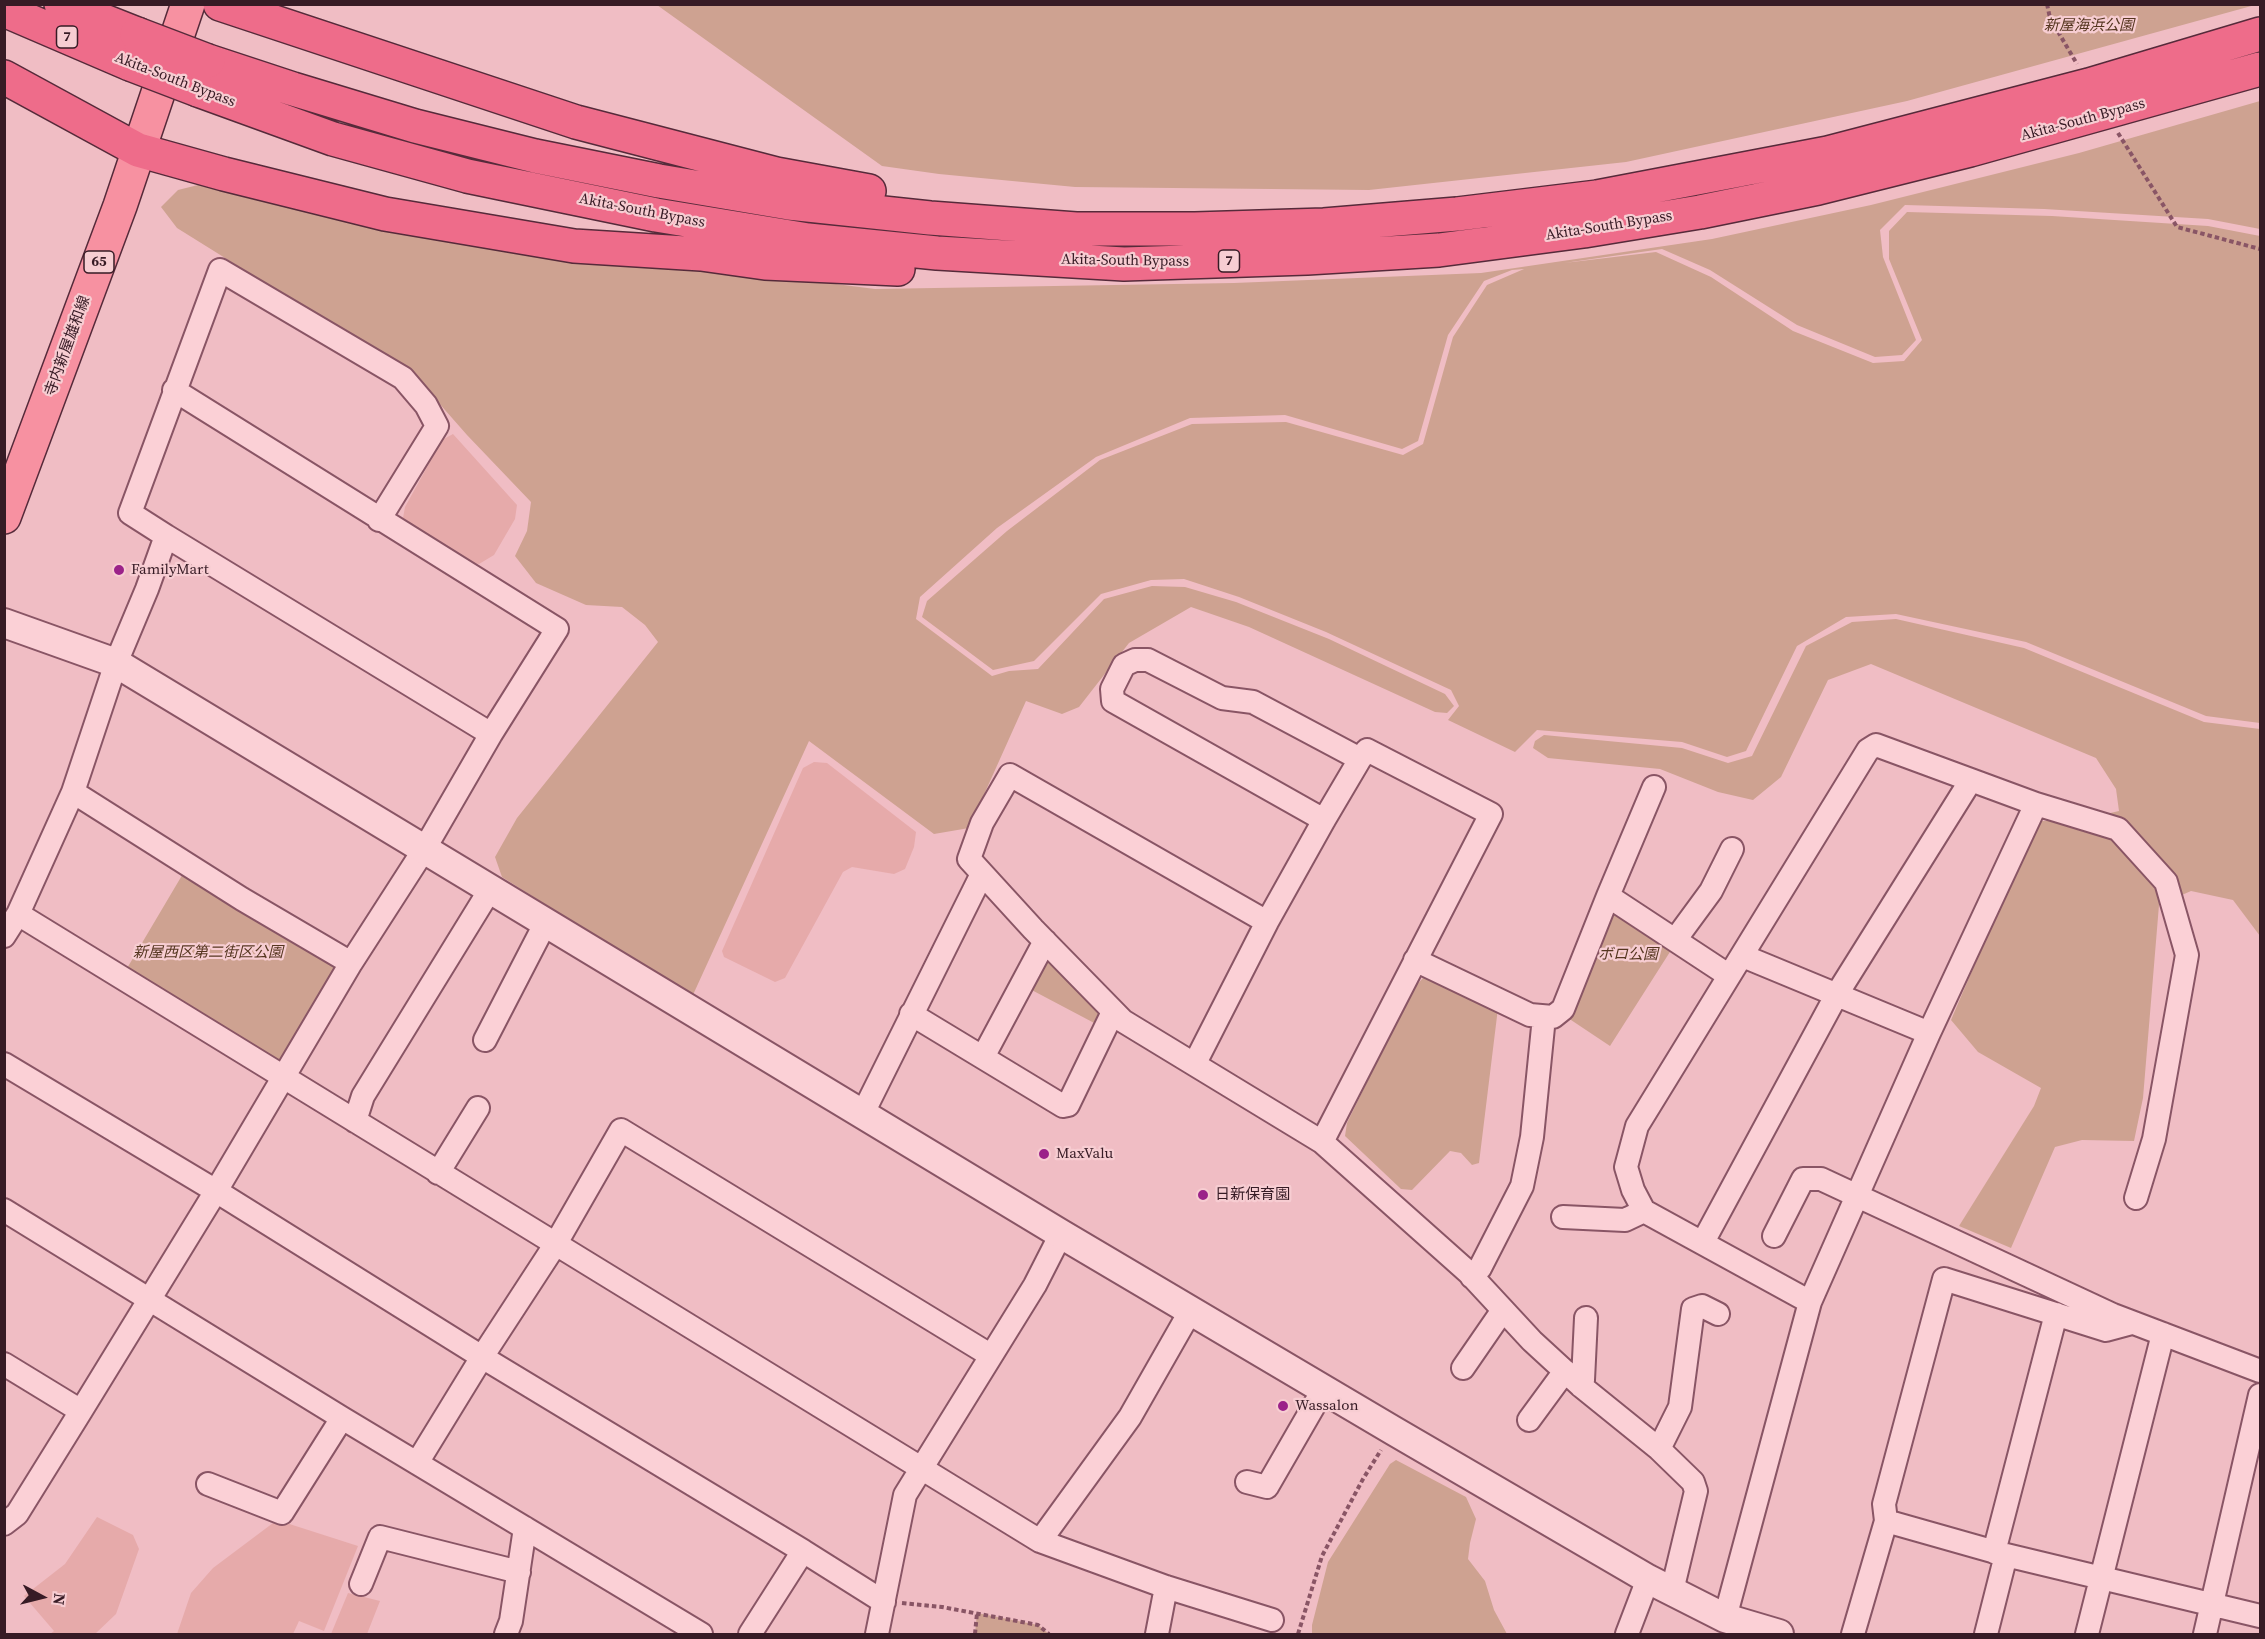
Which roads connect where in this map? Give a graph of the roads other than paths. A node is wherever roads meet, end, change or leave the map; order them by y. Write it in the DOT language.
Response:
graph roads {
  1 [pos="61,4"];
  2 [pos="188,4"];
  3 [pos="220,4"];
  4 [pos="4,10"];
  5 [pos="2260,34"];
  6 [pos="133,49"];
  7 [pos="2260,69"];
  8 [pos="203,75"];
  9 [pos="4,77"];
  10 [pos="138,150"];
  11 [pos="1125,230"];
  12 [pos="1124,264"];
  13 [pos="174,390"];
  14 [pos="4,517"];
  15 [pos="379,520"];
  16 [pos="166,536"];
  17 [pos="4,623"];
  18 [pos="116,663"];
  19 [pos="491,734"];
  20 [pos="1360,759"];
  21 [pos="1971,780"];
  22 [pos="1654,787"];
  23 [pos="74,792"];
  24 [pos="2036,804"];
  25 [pos="1324,820"];
  26 [pos="425,848"];
  27 [pos="1732,849"];
  28 [pos="982,874"];
  29 [pos="491,888"];
  30 [pos="1608,896"];
  31 [pos="18,914"];
  32 [pos="546,922"];
  33 [pos="1267,922"];
  34 [pos="4,936"];
  35 [pos="1675,940"];
  36 [pos="1045,941"];
  37 [pos="1743,956"];
  38 [pos="1415,960"];
  39 [pos="351,963"];
  40 [pos="1728,975"];
  41 [pos="1837,994"];
  42 [pos="1113,1012"];
  43 [pos="911,1014"];
  44 [pos="1544,1017"];
  45 [pos="1929,1033"];
  46 [pos="485,1040"];
  47 [pos="983,1056"];
  48 [pos="1195,1063"];
  49 [pos="4,1064"];
  50 [pos="285,1077"];
  51 [pos="478,1108"];
  52 [pos="863,1113"];
  53 [pos="355,1121"];
  54 [pos="1322,1142"];
  55 [pos="438,1173"];
  56 [pos="216,1191"];
  57 [pos="1857,1196"];
  58 [pos="2136,1198"];
  59 [pos="4,1210"];
  60 [pos="1644,1210"];
  61 [pos="1563,1217"];
  62 [pos="1061,1234"];
  63 [pos="1774,1236"];
  64 [pos="1703,1242"];
  65 [pos="555,1245"];
  66 [pos="1472,1277"];
  67 [pos="149,1298"];
  68 [pos="1810,1302"];
  69 [pos="1191,1310"];
  70 [pos="1503,1310"];
  71 [pos="1718,1314"];
  72 [pos="2056,1314"];
  73 [pos="1586,1318"];
  74 [pos="2132,1323"];
  75 [pos="2163,1334"];
  76 [pos="990,1356"];
  77 [pos="482,1357"];
  78 [pos="4,1364"];
  79 [pos="1463,1368"];
  80 [pos="2260,1371"];
  81 [pos="1573,1378"];
  82 [pos="1323,1390"];
  83 [pos="2260,1395"];
  84 [pos="81,1411"];
  85 [pos="342,1418"];
  86 [pos="1528,1420"];
  87 [pos="1659,1449"];
  88 [pos="417,1463"];
  89 [pos="921,1467"];
  90 [pos="1247,1482"];
  91 [pos="208,1484"];
  92 [pos="1886,1521"];
  93 [pos="4,1524"];
  94 [pos="525,1528"];
  95 [pos="1040,1541"];
  96 [pos="803,1551"];
  97 [pos="2000,1553"];
  98 [pos="519,1572"];
  99 [pos="2102,1578"];
  100 [pos="361,1584"];
  101 [pos="1660,1585"];
  102 [pos="1166,1587"];
  103 [pos="884,1602"];
  104 [pos="2214,1604"];
  105 [pos="2260,1616"];
  106 [pos="1725,1618"];
  107 [pos="1272,1620"];
  108 [pos="506,1635"];
  109 [pos="701,1635"];
  110 [pos="750,1635"];
  111 [pos="877,1635"];
  112 [pos="1157,1635"];
  113 [pos="1627,1635"];
  114 [pos="1779,1635"];
  115 [pos="1853,1635"];
  116 [pos="1986,1635"];
  117 [pos="2087,1635"];
  118 [pos="2205,1635"];
  1 -- 6 [label="highway, Akita-South Bypass / 7"];
  2 -- 10 [label="main road, 寺内新屋雄和線 / 65"];
  3 -- 11 [label="highway"];
  4 -- 6 [label="highway, Akita-South Bypass / 7"];
  5 -- 11 [label="highway, Akita-South Bypass / 7"];
  6 -- 8 [label="highway, Akita-South Bypass / 7, bridge"];
  7 -- 12 [label="highway, Akita-South Bypass / 7"];
  8 -- 11 [label="highway, Akita-South Bypass / 7"];
  8 -- 12 [label="highway, Akita-South Bypass / 7"];
  9 -- 10 [label="highway"];
  10 -- 12 [label="highway"];
  10 -- 14 [label="main road, 寺内新屋雄和線 / 65"];
  13 -- 15 [label="street"];
  13 -- 15 [label="street"];
  13 -- 16 [label="street"];
  15 -- 19 [label="street"];
  16 -- 18 [label="street"];
  16 -- 19 [label="street"];
  17 -- 18 [label="street"];
  18 -- 23 [label="street"];
  18 -- 26 [label="street"];
  19 -- 26 [label="street"];
  20 -- 25 [label="street"];
  20 -- 25 [label="street"];
  20 -- 38 [label="street"];
  21 -- 24 [label="street"];
  21 -- 37 [label="street"];
  21 -- 41 [label="street"];
  22 -- 30 [label="street"];
  23 -- 31 [label="street"];
  23 -- 39 [label="street"];
  24 -- 45 [label="street"];
  24 -- 58 [label="street"];
  25 -- 33 [label="street"];
  26 -- 29 [label="street"];
  26 -- 39 [label="street"];
  27 -- 35 [label="street"];
  28 -- 33 [label="street"];
  28 -- 36 [label="street"];
  28 -- 43 [label="street"];
  29 -- 32 [label="street"];
  29 -- 53 [label="street"];
  30 -- 35 [label="street"];
  30 -- 44 [label="street"];
  31 -- 34 [label="street"];
  31 -- 50 [label="street"];
  32 -- 46 [label="street"];
  32 -- 52 [label="street"];
  33 -- 48 [label="street"];
  35 -- 40 [label="street"];
  36 -- 42 [label="street"];
  36 -- 47 [label="street"];
  37 -- 40 [label="street"];
  37 -- 41 [label="street"];
  38 -- 44 [label="street"];
  38 -- 54 [label="street"];
  39 -- 50 [label="street"];
  40 -- 60 [label="street"];
  41 -- 45 [label="street"];
  41 -- 64 [label="street"];
  42 -- 47 [label="street"];
  42 -- 48 [label="street"];
  43 -- 47 [label="street"];
  43 -- 52 [label="street"];
  44 -- 66 [label="street"];
  45 -- 57 [label="street"];
  48 -- 54 [label="street"];
  49 -- 56 [label="street"];
  50 -- 53 [label="street"];
  50 -- 56 [label="street"];
  51 -- 55 [label="street"];
  52 -- 62 [label="street"];
  53 -- 55 [label="street"];
  54 -- 66 [label="street"];
  55 -- 65 [label="street"];
  56 -- 67 [label="street"];
  56 -- 77 [label="street"];
  57 -- 63 [label="street"];
  57 -- 68 [label="street"];
  57 -- 74 [label="street"];
  59 -- 67 [label="street"];
  60 -- 61 [label="street"];
  60 -- 64 [label="street"];
  62 -- 69 [label="street"];
  62 -- 76 [label="street"];
  64 -- 68 [label="street"];
  65 -- 76 [label="street"];
  65 -- 77 [label="street"];
  65 -- 89 [label="street"];
  66 -- 70 [label="street"];
  67 -- 84 [label="street"];
  67 -- 85 [label="street"];
  68 -- 106 [label="street"];
  69 -- 82 [label="street"];
  69 -- 95 [label="street"];
  70 -- 79 [label="street"];
  70 -- 81 [label="street"];
  71 -- 87 [label="street"];
  72 -- 74 [label="street"];
  72 -- 92 [label="street"];
  72 -- 97 [label="street"];
  73 -- 81 [label="street"];
  74 -- 75 [label="street"];
  75 -- 80 [label="street"];
  75 -- 99 [label="street"];
  76 -- 89 [label="street"];
  77 -- 88 [label="street"];
  77 -- 96 [label="street"];
  78 -- 84 [label="street"];
  81 -- 86 [label="street"];
  81 -- 87 [label="street"];
  82 -- 90 [label="street"];
  82 -- 101 [label="street"];
  83 -- 104 [label="street"];
  84 -- 93 [label="street"];
  85 -- 88 [label="street"];
  85 -- 91 [label="street"];
  87 -- 101 [label="street"];
  88 -- 94 [label="street"];
  89 -- 95 [label="street"];
  89 -- 103 [label="street"];
  92 -- 97 [label="street"];
  92 -- 115 [label="street"];
  94 -- 98 [label="street"];
  94 -- 109 [label="street"];
  95 -- 102 [label="street"];
  96 -- 103 [label="street"];
  96 -- 110 [label="street"];
  97 -- 99 [label="street"];
  97 -- 116 [label="street"];
  98 -- 100 [label="street"];
  98 -- 108 [label="street"];
  99 -- 104 [label="street"];
  99 -- 117 [label="street"];
  101 -- 106 [label="street"];
  101 -- 113 [label="street"];
  102 -- 107 [label="street"];
  102 -- 112 [label="street"];
  103 -- 111 [label="street"];
  104 -- 105 [label="street"];
  104 -- 118 [label="street"];
  106 -- 114 [label="street"];
}
